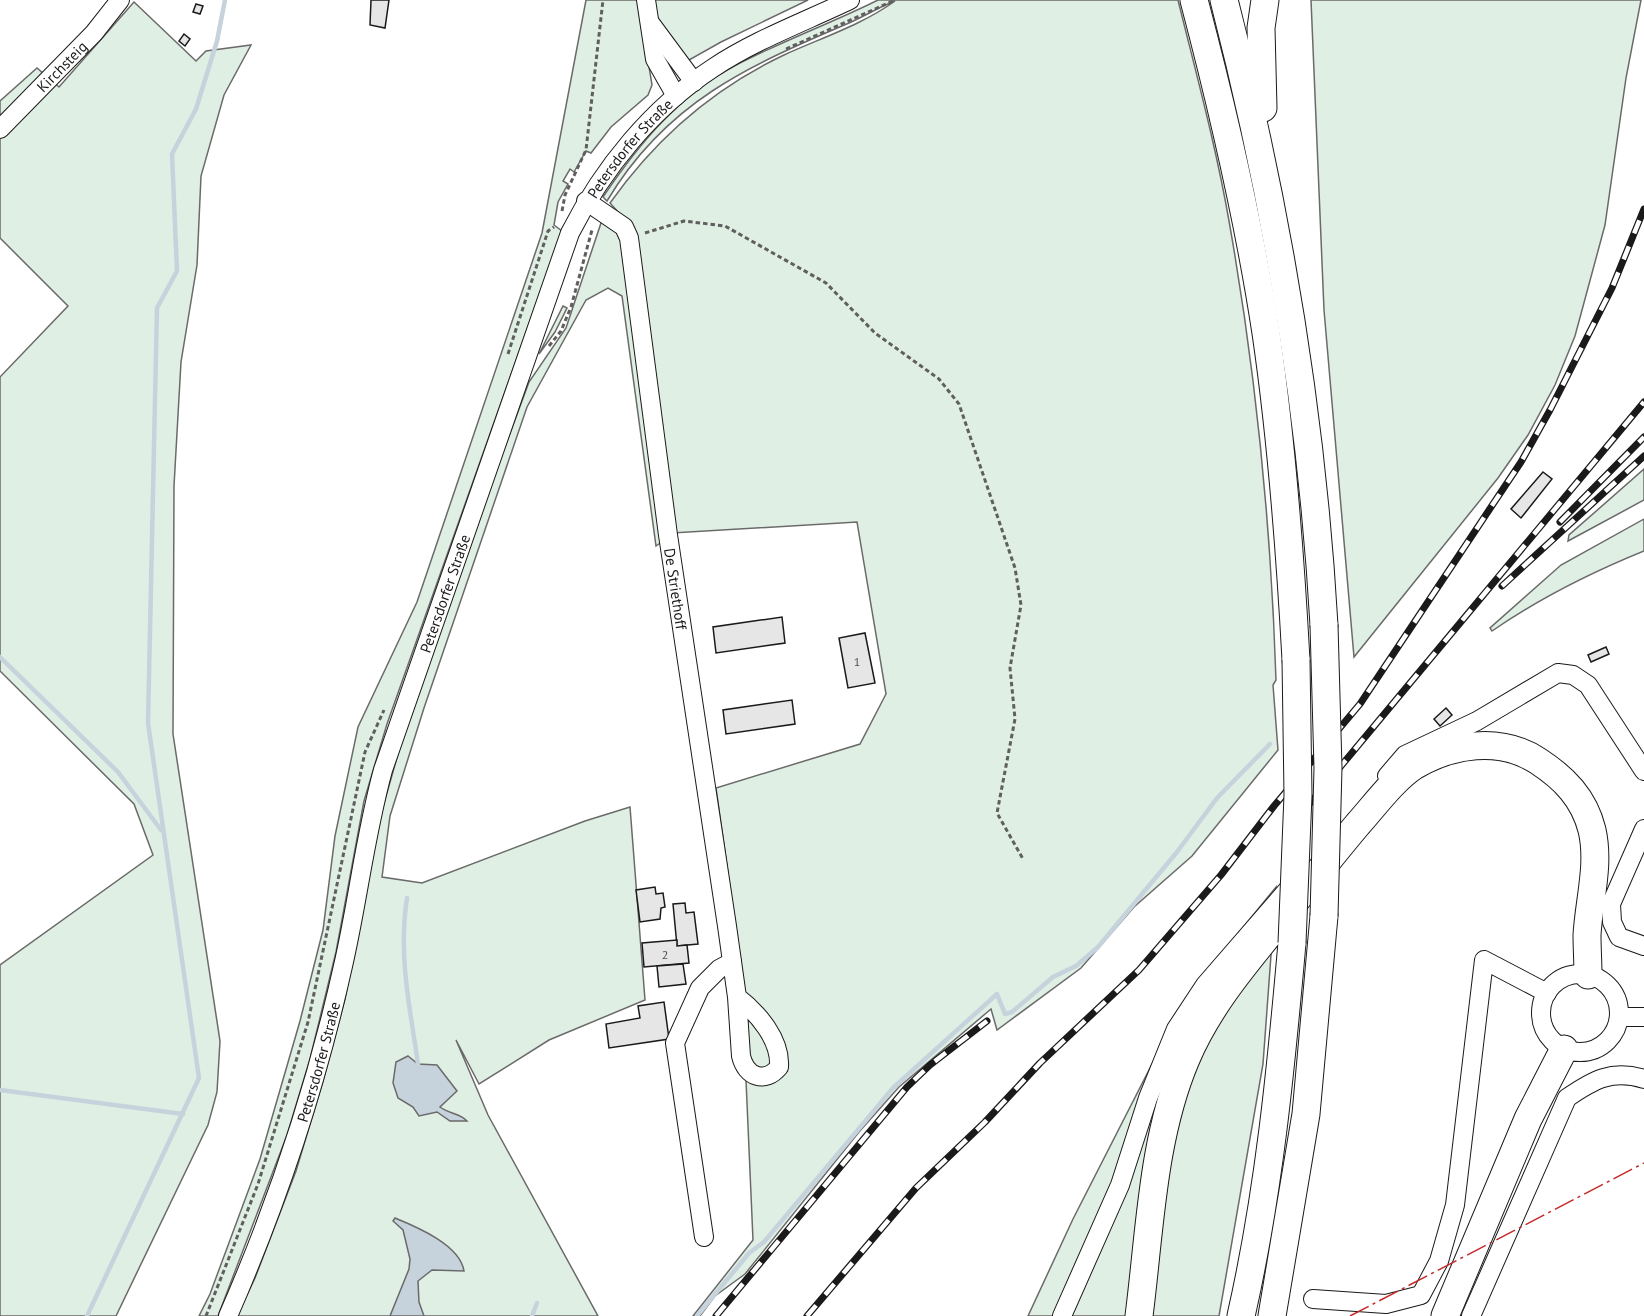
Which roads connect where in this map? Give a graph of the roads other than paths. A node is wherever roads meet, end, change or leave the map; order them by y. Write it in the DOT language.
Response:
graph roads {
  1 [pos="120,0"];
  2 [pos="646,0"];
  3 [pos="849,0"];
  4 [pos="1194,0"];
  5 [pos="1224,0"];
  6 [pos="1265,0"];
  7 [pos="651,24"];
  8 [pos="694,82"];
  9 [pos="676,96"];
  10 [pos="0,129"];
  11 [pos="1265,169"];
  12 [pos="586,201"];
  13 [pos="1644,771"];
  14 [pos="1644,829"];
  15 [pos="1644,946"];
  16 [pos="732,962"];
  17 [pos="1588,975"];
  18 [pos="1547,993"];
  19 [pos="737,997"];
  20 [pos="1619,1017"];
  21 [pos="1644,1017"];
  22 [pos="1564,1049"];
  23 [pos="1635,1076"];
  24 [pos="704,1237"];
  25 [pos="1313,1299"];
  26 [pos="1345,1309"];
  27 [pos="228,1316"];
  28 [pos="1062,1316"];
  29 [pos="1139,1316"];
  30 [pos="1241,1316"];
  31 [pos="1272,1316"];
  32 [pos="1445,1316"];
  33 [pos="1471,1316"];
  1 -- 10 [label="street, Kirchsteig"];
  2 -- 7 [label="street"];
  3 -- 8 [label="street, Petersdorfer Straße"];
  4 -- 30 [label="highway, bridge"];
  5 -- 11 [label="highway"];
  6 -- 11 [label="highway"];
  7 -- 8 [label="street"];
  7 -- 9 [label="street"];
  8 -- 9 [label="street, Petersdorfer Straße"];
  9 -- 12 [label="street, Petersdorfer Straße"];
  11 -- 31 [label="highway, bridge"];
  12 -- 16 [label="street, De Striethoff"];
  12 -- 27 [label="street, Petersdorfer Straße"];
  13 -- 28 [label="street"];
  14 -- 15 [label="street"];
  16 -- 19 [label="street, De Striethoff"];
  16 -- 24 [label="street"];
  17 -- 18 [label="street"];
  17 -- 20 [label="street"];
  17 -- 29 [label="highway"];
  18 -- 22 [label="street"];
  18 -- 26 [label="street"];
  20 -- 21 [label="street"];
  20 -- 22 [label="street"];
  22 -- 32 [label="highway"];
  23 -- 33 [label="street"];
  25 -- 26 [label="street"];
}
